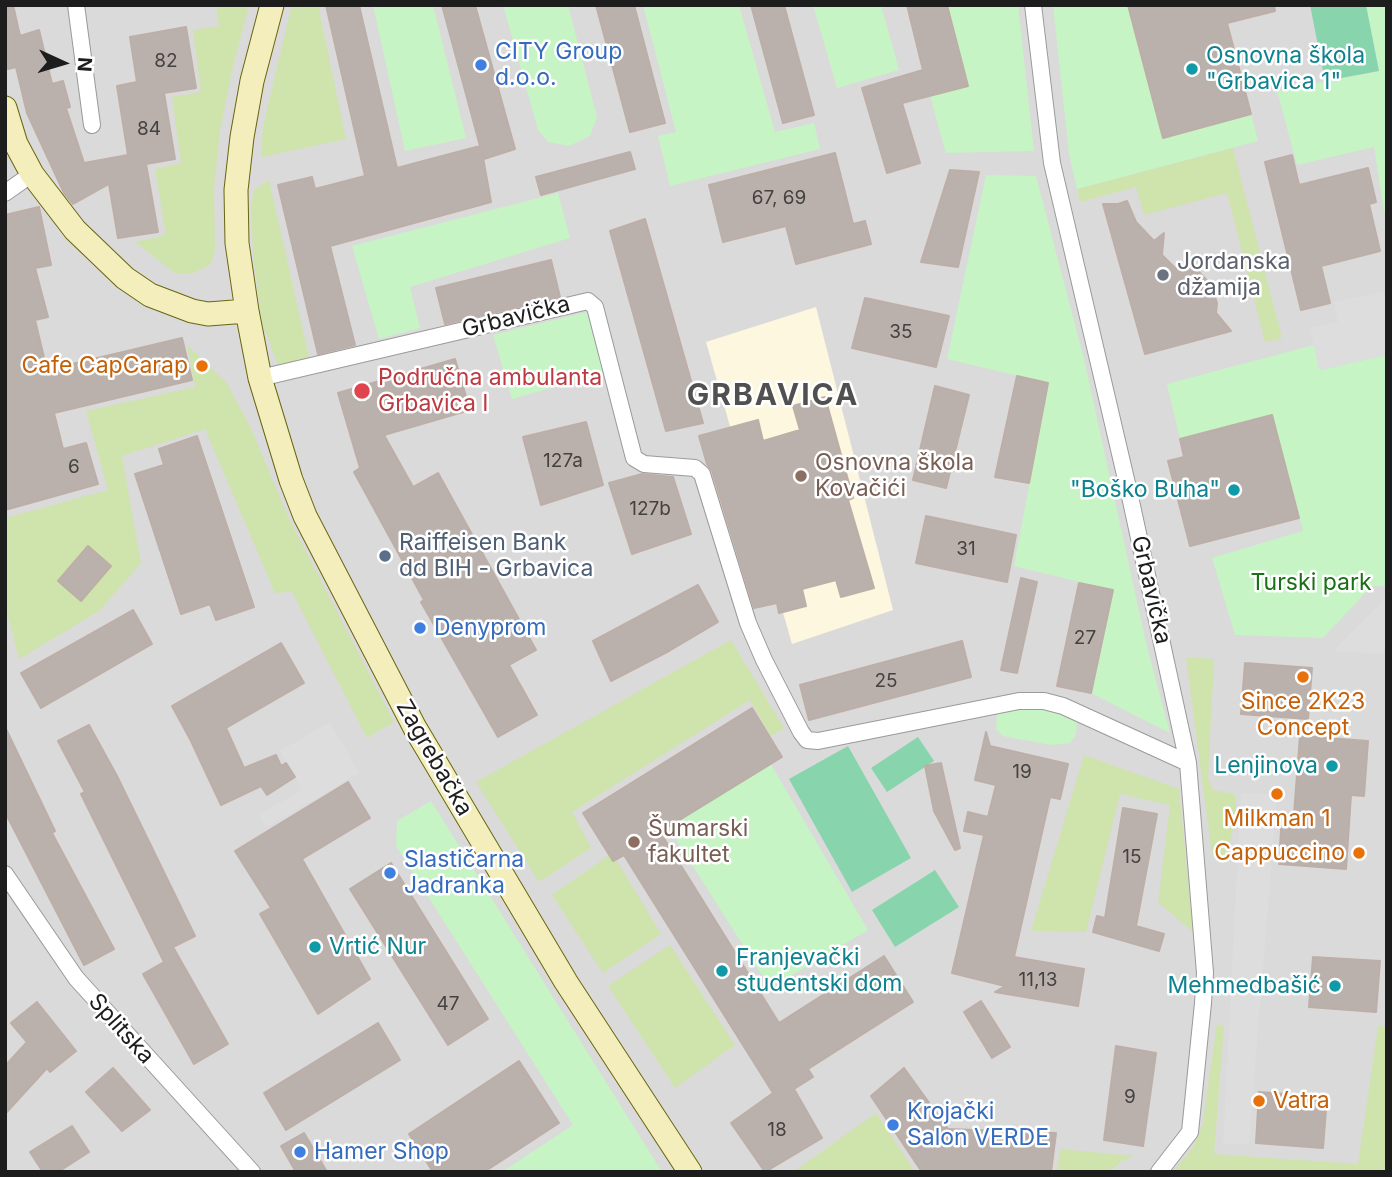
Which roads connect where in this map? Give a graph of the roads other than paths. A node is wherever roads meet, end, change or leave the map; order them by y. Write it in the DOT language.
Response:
graph roads {
  1 [pos="76,5"];
  2 [pos="272,5"];
  3 [pos="1033,5"];
  4 [pos="5,108"];
  5 [pos="92,125"];
  6 [pos="11,145"];
  7 [pos="32,174"];
  8 [pos="5,193"];
  9 [pos="247,312"];
  10 [pos="260,378"];
  11 [pos="1188,763"];
  12 [pos="5,874"];
  13 [pos="252,1172"];
  14 [pos="690,1172"];
  15 [pos="1159,1172"];
  1 -- 5 [label="street"];
  2 -- 9 [label="main road"];
  3 -- 11 [label="street, Grbavička"];
  4 -- 6 [label="main road"];
  6 -- 7 [label="main road"];
  7 -- 8 [label="street"];
  7 -- 9 [label="main road"];
  9 -- 10 [label="main road, Zagrebačka"];
  10 -- 11 [label="street, Grbavička"];
  10 -- 14 [label="main road, Zagrebačka"];
  11 -- 15 [label="street, Grbavička"];
  12 -- 13 [label="street, Splitska"];
}
